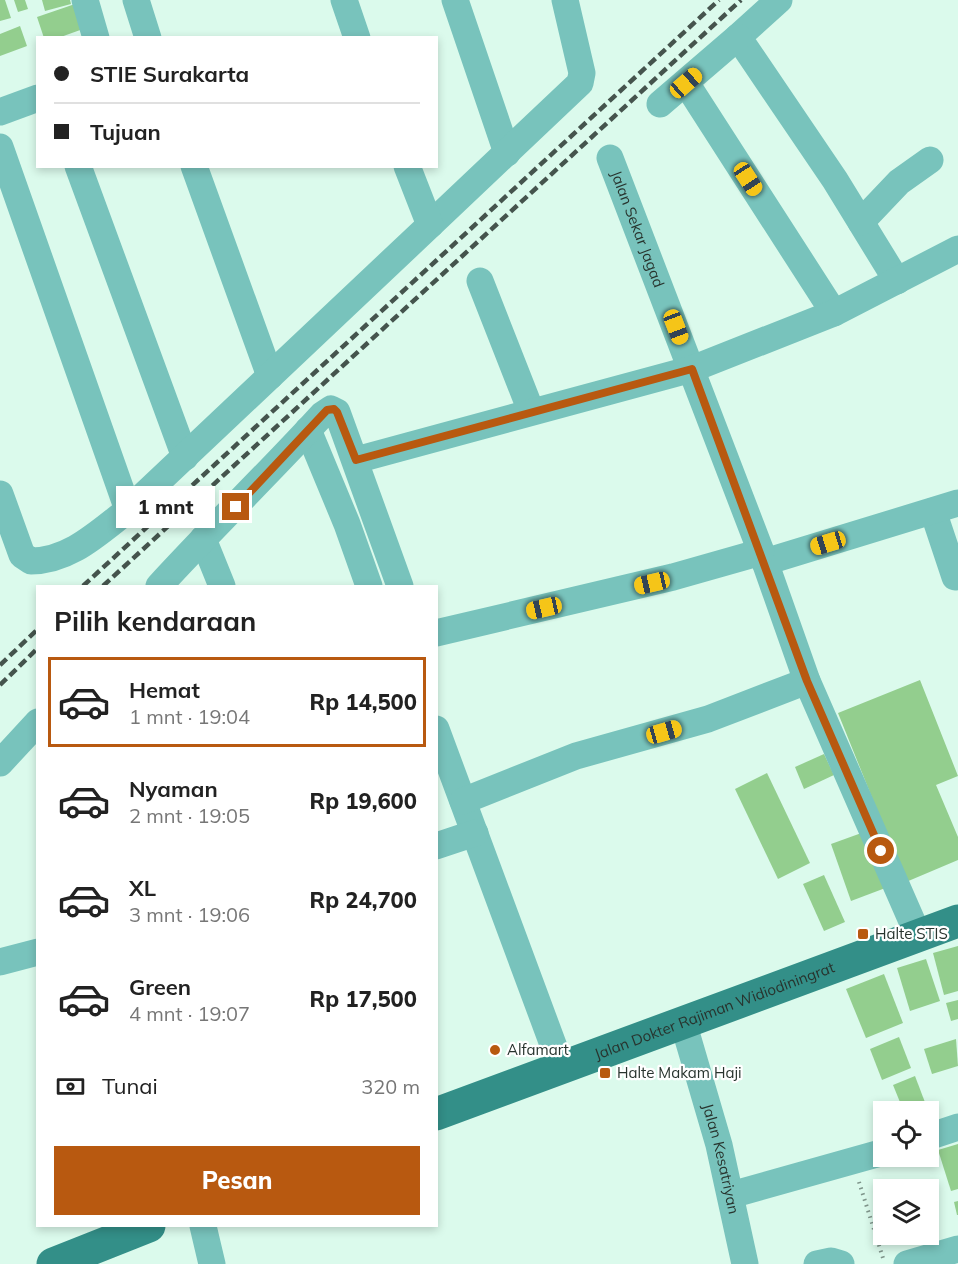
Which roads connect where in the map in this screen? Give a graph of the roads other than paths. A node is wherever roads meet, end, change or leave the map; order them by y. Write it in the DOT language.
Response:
graph roads {
  1 [pos="85,0"];
  2 [pos="136,0"];
  3 [pos="344,0"];
  4 [pos="455,0"];
  5 [pos="565,0"];
  6 [pos="779,0"];
  7 [pos="95,36"];
  8 [pos="147,36"];
  9 [pos="356,36"];
  10 [pos="738,37"];
  11 [pos="686,83"];
  12 [pos="36,99"];
  13 [pos="660,104"];
  14 [pos="0,112"];
  15 [pos="0,147"];
  16 [pos="507,153"];
  17 [pos="610,158"];
  18 [pos="930,160"];
  19 [pos="79,168"];
  20 [pos="195,168"];
  21 [pos="408,168"];
  22 [pos="861,222"];
  23 [pos="430,225"];
  24 [pos="956,258"];
  25 [pos="480,281"];
  26 [pos="897,281"];
  27 [pos="834,313"];
  28 [pos="692,369"];
  29 [pos="270,376"];
  30 [pos="531,411"];
  31 [pos="308,430"];
  32 [pos="185,457"];
  33 [pos="356,460"];
  34 [pos="0,494"];
  35 [pos="946,507"];
  36 [pos="128,510"];
  37 [pos="202,539"];
  38 [pos="11,557"];
  39 [pos="763,557"];
  40 [pos="955,577"];
  41 [pos="160,585"];
  42 [pos="222,585"];
  43 [pos="369,585"];
  44 [pos="400,585"];
  45 [pos="438,633"];
  46 [pos="807,681"];
  47 [pos="36,724"];
  48 [pos="438,734"];
  49 [pos="0,763"];
  50 [pos="463,801"];
  51 [pos="475,833"];
  52 [pos="438,845"];
  53 [pos="958,921"];
  54 [pos="918,936"];
  55 [pos="36,953"];
  56 [pos="0,962"];
  57 [pos="683,1022"];
  58 [pos="561,1066"];
  59 [pos="438,1113"];
  60 [pos="958,1127"];
  61 [pos="939,1133"];
  62 [pos="873,1155"];
  63 [pos="731,1195"];
  64 [pos="146,1227"];
  65 [pos="203,1227"];
  66 [pos="958,1249"];
  67 [pos="53,1264"];
  68 [pos="212,1264"];
  69 [pos="745,1264"];
  70 [pos="818,1264"];
  71 [pos="841,1264"];
  72 [pos="907,1264"];
  1 -- 7 [label="street"];
  2 -- 8 [label="street"];
  3 -- 9 [label="street"];
  4 -- 16 [label="street"];
  5 -- 16 [label="street"];
  6 -- 10 [label="street"];
  10 -- 11 [label="street"];
  10 -- 22 [label="street"];
  11 -- 13 [label="street"];
  11 -- 27 [label="street"];
  12 -- 14 [label="street"];
  15 -- 36 [label="street"];
  16 -- 23 [label="street"];
  17 -- 28 [label="street, Jalan Sekar Jagad"];
  18 -- 22 [label="street"];
  19 -- 32 [label="street"];
  20 -- 29 [label="street"];
  21 -- 23 [label="street"];
  22 -- 26 [label="street"];
  23 -- 29 [label="street"];
  24 -- 26 [label="street"];
  25 -- 30 [label="street"];
  26 -- 27 [label="street"];
  27 -- 28 [label="street"];
  28 -- 30 [label="street"];
  28 -- 39 [label="street, Jalan Sekar Jagad"];
  29 -- 32 [label="street"];
  30 -- 33 [label="street"];
  31 -- 33 [label="street"];
  31 -- 37 [label="street"];
  31 -- 43 [label="street"];
  32 -- 36 [label="street"];
  33 -- 44 [label="street"];
  34 -- 38 [label="street"];
  35 -- 39 [label="street"];
  35 -- 40 [label="street"];
  36 -- 38 [label="street"];
  37 -- 41 [label="street"];
  37 -- 42 [label="street"];
  39 -- 45 [label="street"];
  39 -- 46 [label="street, Jalan Sekar Jagad"];
  46 -- 50 [label="street"];
  46 -- 54 [label="street, Jalan Sekar Jagad"];
  47 -- 49 [label="street"];
  48 -- 50 [label="street"];
  50 -- 51 [label="street"];
  51 -- 52 [label="street"];
  51 -- 58 [label="street"];
  53 -- 54 [label="main road, Jalan Dokter Rajiman Widiodiningrat"];
  54 -- 57 [label="main road, Jalan Dokter Rajiman Widiodiningrat"];
  55 -- 56 [label="street"];
  57 -- 58 [label="main road, Jalan Dokter Rajiman Widiodiningrat"];
  57 -- 63 [label="street, Jalan Kesatriyan"];
  58 -- 59 [label="main road, Jalan Dokter Rajiman Widiodiningrat"];
  60 -- 61 [label="street"];
  62 -- 63 [label="street"];
  63 -- 69 [label="street, Jalan Kesatriyan"];
  64 -- 67 [label="main road"];
  65 -- 68 [label="street"];
  66 -- 72 [label="street"];
  70 -- 71 [label="street"];
}
